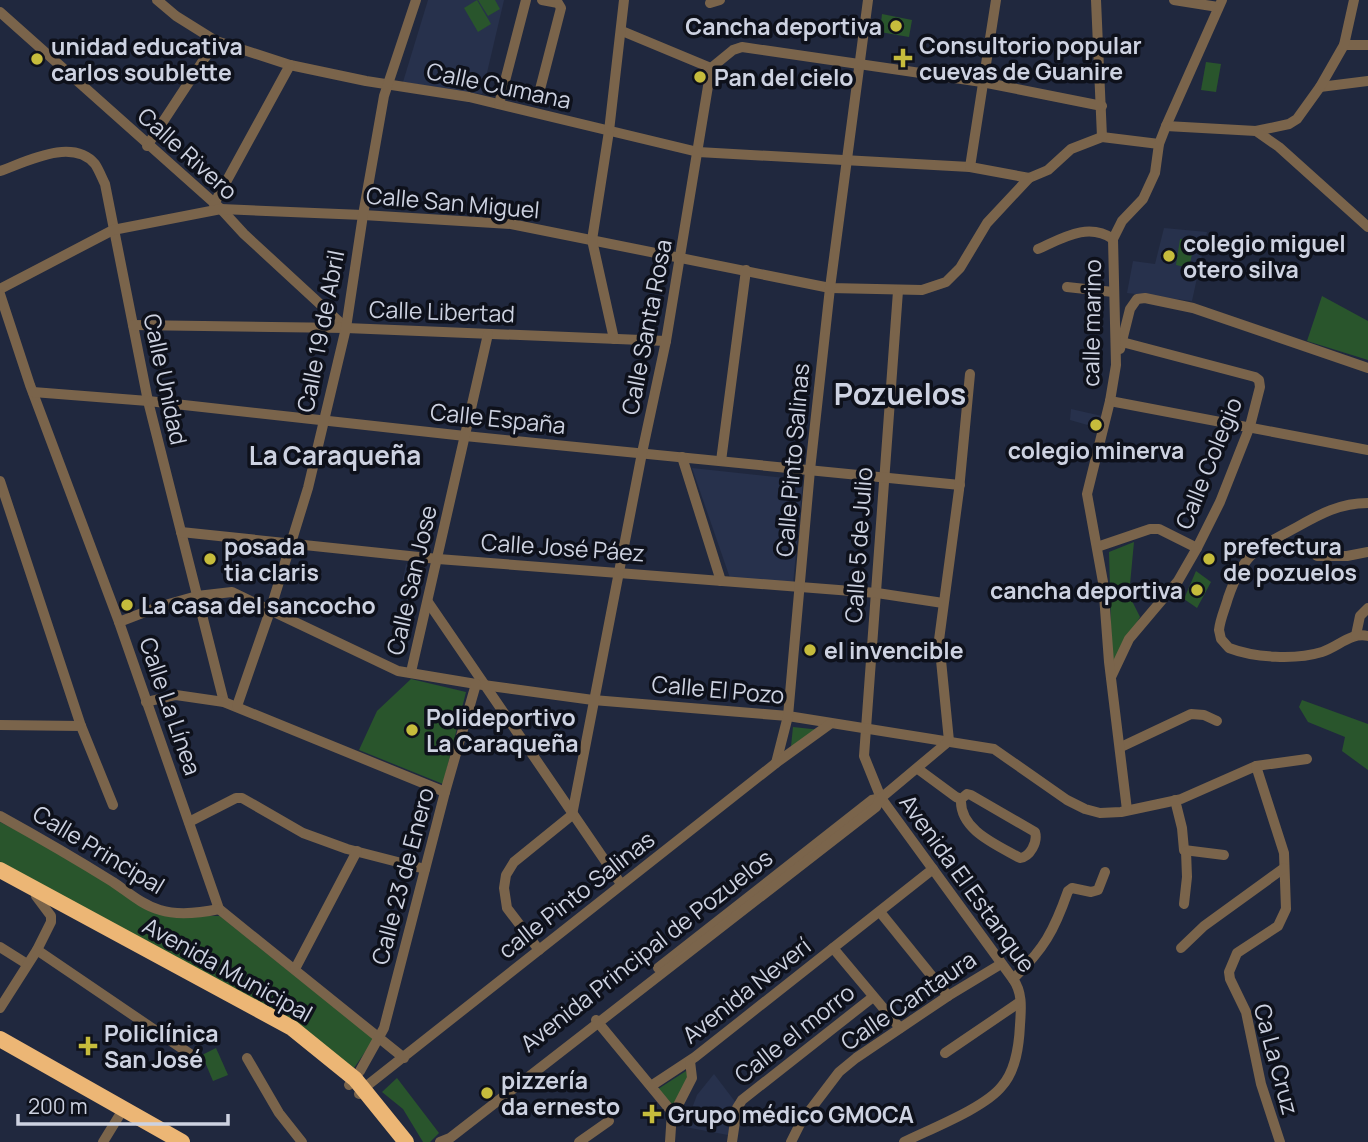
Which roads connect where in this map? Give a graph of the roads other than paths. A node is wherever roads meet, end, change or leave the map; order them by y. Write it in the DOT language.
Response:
graph roads {
  1 [pos="157,0"];
  2 [pos="415,0"];
  3 [pos="526,0"];
  4 [pos="542,0"];
  5 [pos="624,0"];
  6 [pos="868,0"];
  7 [pos="996,0"];
  8 [pos="1096,0"];
  9 [pos="1174,0"];
  10 [pos="1354,0"];
  11 [pos="1220,4"];
  12 [pos="0,12"];
  13 [pos="622,30"];
  14 [pos="216,41"];
  15 [pos="1344,45"];
  16 [pos="1368,45"];
  17 [pos="860,63"];
  18 [pos="290,65"];
  19 [pos="711,68"];
  20 [pos="1368,81"];
  21 [pos="982,82"];
  22 [pos="388,84"];
  23 [pos="1320,88"];
  24 [pos="537,101"];
  25 [pos="499,104"];
  26 [pos="1102,106"];
  27 [pos="1166,127"];
  28 [pos="609,131"];
  29 [pos="1256,131"];
  30 [pos="1102,136"];
  31 [pos="1159,144"];
  32 [pos="148,146"];
  33 [pos="698,152"];
  34 [pos="847,160"];
  35 [pos="970,167"];
  36 [pos="0,171"];
  37 [pos="1029,178"];
  38 [pos="218,207"];
  39 [pos="363,215"];
  40 [pos="1368,227"];
  41 [pos="113,230"];
  42 [pos="1113,239"];
  43 [pos="592,240"];
  44 [pos="1038,249"];
  45 [pos="681,257"];
  46 [pos="746,270"];
  47 [pos="1067,287"];
  48 [pos="830,288"];
  49 [pos="898,291"];
  50 [pos="0,292"];
  51 [pos="1113,292"];
  52 [pos="133,325"];
  53 [pos="346,328"];
  54 [pos="488,334"];
  55 [pos="614,339"];
  56 [pos="666,341"];
  57 [pos="1122,342"];
  58 [pos="1116,365"];
  59 [pos="1368,368"];
  60 [pos="970,374"];
  61 [pos="33,392"];
  62 [pos="148,401"];
  63 [pos="1110,401"];
  64 [pos="323,421"];
  65 [pos="1250,426"];
  66 [pos="465,436"];
  67 [pos="1368,450"];
  68 [pos="642,453"];
  69 [pos="682,457"];
  70 [pos="721,461"];
  71 [pos="810,470"];
  72 [pos="882,477"];
  73 [pos="0,481"];
  74 [pos="960,485"];
  75 [pos="1368,503"];
  76 [pos="181,533"];
  77 [pos="291,544"];
  78 [pos="1097,547"];
  79 [pos="1197,548"];
  80 [pos="1368,552"];
  81 [pos="1317,556"];
  82 [pos="438,559"];
  83 [pos="619,572"];
  84 [pos="721,581"];
  85 [pos="801,588"];
  86 [pos="877,593"];
  87 [pos="197,596"];
  88 [pos="428,602"];
  89 [pos="943,603"];
  90 [pos="1368,608"];
  91 [pos="270,611"];
  92 [pos="120,622"];
  93 [pos="1362,635"];
  94 [pos="411,672"];
  95 [pos="1111,677"];
  96 [pos="481,685"];
  97 [pos="593,700"];
  98 [pos="146,702"];
  99 [pos="224,702"];
  100 [pos="237,706"];
  101 [pos="789,716"];
  102 [pos="1217,721"];
  103 [pos="0,724"];
  104 [pos="830,724"];
  105 [pos="81,726"];
  106 [pos="864,728"];
  107 [pos="949,741"];
  108 [pos="1121,747"];
  109 [pos="1307,759"];
  110 [pos="776,763"];
  111 [pos="1256,766"];
  112 [pos="918,769"];
  113 [pos="445,792"];
  114 [pos="881,798"];
  115 [pos="961,799"];
  116 [pos="1175,800"];
  117 [pos="113,805"];
  118 [pos="1127,810"];
  119 [pos="572,815"];
  120 [pos="0,816"];
  121 [pos="189,822"];
  122 [pos="357,851"];
  123 [pos="1185,851"];
  124 [pos="1224,855"];
  125 [pos="1284,868"];
  126 [pos="425,869"];
  127 [pos="933,869"];
  128 [pos="0,870"];
  129 [pos="1105,872"];
  130 [pos="0,876"];
  131 [pos="621,884"];
  132 [pos="36,896"];
  133 [pos="1184,904"];
  134 [pos="219,909"];
  135 [pos="880,912"];
  136 [pos="0,947"];
  137 [pos="138,947"];
  138 [pos="833,948"];
  139 [pos="1181,948"];
  140 [pos="37,950"];
  141 [pos="538,950"];
  142 [pos="27,964"];
  143 [pos="1001,964"];
  144 [pos="295,970"];
  145 [pos="1013,979"];
  146 [pos="948,996"];
  147 [pos="873,997"];
  148 [pos="1020,1002"];
  149 [pos="0,1008"];
  150 [pos="596,1021"];
  151 [pos="900,1028"];
  152 [pos="380,1037"];
  153 [pos="0,1038"];
  154 [pos="0,1049"];
  155 [pos="945,1053"];
  156 [pos="247,1058"];
  157 [pos="404,1058"];
  158 [pos="199,1060"];
  159 [pos="690,1061"];
  160 [pos="651,1086"];
  161 [pos="357,1087"];
  162 [pos="119,1116"];
  163 [pos="673,1117"];
  164 [pos="609,1121"];
  165 [pos="1275,1129"];
  166 [pos="103,1142"];
  167 [pos="165,1142"];
  168 [pos="181,1142"];
  169 [pos="302,1142"];
  170 [pos="394,1142"];
  171 [pos="406,1142"];
  172 [pos="442,1142"];
  173 [pos="579,1142"];
  174 [pos="670,1142"];
  175 [pos="732,1142"];
  176 [pos="791,1142"];
  177 [pos="904,1142"];
  178 [pos="1270,1142"];
  179 [pos="1280,1142"];
  1 -- 14 [label="street, Calle Cumana"];
  2 -- 22 [label="street, Calle 19 de Abril"];
  3 -- 25 [label="street"];
  4 -- 24 [label="street"];
  5 -- 13 [label="street"];
  6 -- 17 [label="street, Calle Pinto Salinas"];
  7 -- 21 [label="street"];
  8 -- 26 [label="street"];
  9 -- 11 [label="street"];
  10 -- 15 [label="street"];
  11 -- 27 [label="street"];
  12 -- 32 [label="street, Calle Rivero"];
  13 -- 19 [label="street"];
  13 -- 28 [label="street"];
  14 -- 18 [label="street, Calle Cumana"];
  14 -- 32 [label="street"];
  15 -- 16 [label="street"];
  15 -- 23 [label="street"];
  17 -- 19 [label="street"];
  17 -- 21 [label="street"];
  17 -- 34 [label="street, Calle Pinto Salinas"];
  18 -- 22 [label="street, Calle Cumana"];
  18 -- 38 [label="street"];
  19 -- 33 [label="street, Calle Santa Rosa"];
  20 -- 23 [label="street"];
  21 -- 26 [label="street"];
  21 -- 35 [label="street"];
  22 -- 25 [label="street, Calle Cumana"];
  22 -- 39 [label="street, Calle 19 de Abril"];
  23 -- 29 [label="street"];
  25 -- 28 [label="street, Calle Cumana"];
  26 -- 30 [label="street"];
  27 -- 29 [label="street"];
  27 -- 31 [label="street, calle marino"];
  28 -- 33 [label="street, Calle Cumana"];
  28 -- 43 [label="street"];
  29 -- 40 [label="street"];
  30 -- 31 [label="street"];
  30 -- 37 [label="street, Calle San Miguel"];
  31 -- 42 [label="street, calle marino"];
  32 -- 38 [label="street, Calle Rivero"];
  33 -- 34 [label="street, Calle Cumana"];
  33 -- 45 [label="street, Calle Santa Rosa"];
  34 -- 35 [label="street"];
  34 -- 48 [label="street, Calle Pinto Salinas"];
  35 -- 37 [label="street"];
  36 -- 41 [label="street, Calle Unidad"];
  37 -- 49 [label="street, Calle San Miguel"];
  38 -- 39 [label="street, Calle San Miguel"];
  38 -- 41 [label="street, Calle San Miguel"];
  38 -- 53 [label="street, Calle Rivero"];
  39 -- 43 [label="street, Calle San Miguel"];
  39 -- 53 [label="street, Calle 19 de Abril"];
  41 -- 50 [label="street, Calle San Miguel"];
  41 -- 52 [label="street, Calle Unidad"];
  42 -- 44 [label="street"];
  42 -- 51 [label="street, calle marino"];
  43 -- 45 [label="street, Calle San Miguel"];
  43 -- 55 [label="street"];
  45 -- 46 [label="street, Calle San Miguel"];
  45 -- 56 [label="street, Calle Santa Rosa"];
  46 -- 48 [label="street, Calle San Miguel"];
  46 -- 70 [label="street"];
  47 -- 51 [label="street"];
  48 -- 49 [label="street, Calle San Miguel"];
  48 -- 71 [label="street, Calle Pinto Salinas"];
  49 -- 72 [label="street, Calle 5 de Julio"];
  50 -- 61 [label="street, Calle La Línea"];
  51 -- 58 [label="street, calle marino"];
  52 -- 53 [label="street, Calle Libertad"];
  52 -- 62 [label="street, Calle Unidad"];
  53 -- 54 [label="street, Calle Libertad"];
  53 -- 64 [label="street, Calle 19 de Abril"];
  54 -- 55 [label="street, Calle Libertad"];
  54 -- 66 [label="street, Calle San Jose"];
  55 -- 56 [label="street, Calle Libertad"];
  56 -- 68 [label="street, Calle Santa Rosa"];
  57 -- 58 [label="street"];
  57 -- 59 [label="street"];
  57 -- 65 [label="street, Calle Colegio"];
  58 -- 63 [label="street, calle marino"];
  60 -- 74 [label="street"];
  61 -- 62 [label="street, Calle España"];
  61 -- 92 [label="street, Calle La Línea"];
  62 -- 64 [label="street, Calle España"];
  62 -- 76 [label="street, Calle Unidad"];
  63 -- 65 [label="street"];
  63 -- 78 [label="street, calle marino"];
  64 -- 66 [label="street, Calle España"];
  64 -- 77 [label="street, Calle 19 de Abril"];
  65 -- 67 [label="street"];
  65 -- 79 [label="street, Calle Colegio"];
  66 -- 68 [label="street, Calle España"];
  66 -- 82 [label="street, Calle San Jose"];
  68 -- 69 [label="street, Calle España"];
  68 -- 83 [label="street, Calle Santa Rosa"];
  69 -- 70 [label="street, Calle España"];
  69 -- 84 [label="street"];
  70 -- 71 [label="street, Calle España"];
  71 -- 72 [label="street, Calle España"];
  71 -- 85 [label="street, Calle Pinto Salinas"];
  72 -- 74 [label="street, Calle España"];
  72 -- 86 [label="street, Calle 5 de Julio"];
  73 -- 105 [label="street"];
  74 -- 89 [label="street"];
  75 -- 93 [label="street"];
  76 -- 77 [label="street, Calle José Páez"];
  76 -- 87 [label="street, Calle Unidad"];
  77 -- 82 [label="street, Calle José Páez"];
  77 -- 91 [label="street, Calle 19 de Abril"];
  78 -- 79 [label="street"];
  78 -- 95 [label="street, calle marino"];
  79 -- 95 [label="street, Calle Colegio"];
  80 -- 81 [label="street"];
  82 -- 83 [label="street, Calle José Páez"];
  82 -- 88 [label="street, Calle San Jose"];
  83 -- 84 [label="street, Calle José Páez"];
  83 -- 97 [label="street, Calle Santa Rosa"];
  84 -- 85 [label="street, Calle José Páez"];
  85 -- 86 [label="street, Calle José Páez"];
  85 -- 101 [label="street, Calle Pinto Salinas"];
  86 -- 89 [label="street, Calle José Páez"];
  86 -- 106 [label="street, Calle 5 de Julio"];
  87 -- 91 [label="street, Calle El Pozo"];
  87 -- 92 [label="street, Calle El Pozo"];
  87 -- 99 [label="street, Calle Unidad"];
  88 -- 94 [label="street, Calle San Jose"];
  88 -- 96 [label="street"];
  89 -- 107 [label="street"];
  90 -- 93 [label="street"];
  91 -- 94 [label="street, Calle El Pozo"];
  91 -- 100 [label="street, Calle 19 de Abril"];
  92 -- 98 [label="street, Calle La Línea"];
  94 -- 96 [label="street, Calle El Pozo"];
  95 -- 108 [label="street, calle marino"];
  96 -- 97 [label="street, Calle El Pozo"];
  96 -- 113 [label="street, Calle 23 de Enero"];
  96 -- 119 [label="street"];
  97 -- 101 [label="street, Calle El Pozo"];
  97 -- 119 [label="street, Calle Santa Rosa"];
  98 -- 99 [label="street"];
  98 -- 121 [label="street, Calle La Línea"];
  99 -- 100 [label="street"];
  100 -- 113 [label="street"];
  101 -- 104 [label="street, Calle El Pozo"];
  101 -- 110 [label="street, Calle Pinto Salinas"];
  102 -- 108 [label="street"];
  103 -- 105 [label="street"];
  104 -- 106 [label="street, Calle El Pozo"];
  104 -- 110 [label="street, calle Pinto Salinas"];
  105 -- 117 [label="street"];
  106 -- 107 [label="street, Calle El Pozo"];
  106 -- 114 [label="street, Calle 5 de Julio"];
  107 -- 112 [label="street, Avenida Principal de Pozuelos"];
  107 -- 118 [label="street, Calle El Pozo"];
  108 -- 118 [label="street, calle marino"];
  109 -- 111 [label="street, Calle El Pozo"];
  110 -- 131 [label="street, calle Pinto Salinas"];
  111 -- 116 [label="street, Calle El Pozo"];
  111 -- 125 [label="street, Ca La Cruz"];
  112 -- 114 [label="street, Avenida Principal de Pozuelos"];
  112 -- 115 [label="street"];
  113 -- 126 [label="street, Calle 23 de Enero"];
  114 -- 127 [label="street, Avenida El Estanque"];
  114 -- 150 [label="street, Avenida Principal de Pozuelos"];
  115 -- 115 [label="street"];
  116 -- 118 [label="street, Calle El Pozo"];
  116 -- 123 [label="street"];
  119 -- 131 [label="street"];
  119 -- 141 [label="street"];
  120 -- 134 [label="street, Calle Principal"];
  121 -- 122 [label="street"];
  121 -- 134 [label="street, Calle La Línea"];
  122 -- 126 [label="street"];
  122 -- 144 [label="street"];
  123 -- 124 [label="street"];
  123 -- 133 [label="street"];
  125 -- 139 [label="street"];
  125 -- 165 [label="street, Ca La Cruz"];
  126 -- 152 [label="street, Calle 23 de Enero"];
  127 -- 135 [label="street, Avenida Neverí"];
  127 -- 143 [label="street, Avenida El Estanque"];
  128 -- 137 [label="highway, Avenida Municipal"];
  129 -- 145 [label="street"];
  130 -- 132 [label="highway, Avenida Municipal"];
  131 -- 141 [label="street, calle Pinto Salinas"];
  132 -- 137 [label="highway, Avenida Municipal"];
  132 -- 140 [label="street"];
  134 -- 144 [label="street"];
  135 -- 138 [label="street, Avenida Neverí"];
  135 -- 146 [label="street"];
  136 -- 142 [label="street"];
  137 -- 161 [label="highway, Avenida Municipal"];
  138 -- 147 [label="street"];
  138 -- 159 [label="street, Avenida Neverí"];
  140 -- 142 [label="street"];
  140 -- 158 [label="street"];
  141 -- 157 [label="street, calle Pinto Salinas"];
  142 -- 149 [label="street"];
  143 -- 145 [label="street, Avenida El Estanque"];
  143 -- 146 [label="street, Calle Cantaura"];
  144 -- 152 [label="street"];
  145 -- 148 [label="street, Avenida El Estanque"];
  146 -- 151 [label="street, Calle Cantaura"];
  147 -- 151 [label="street"];
  147 -- 175 [label="street, Calle el morro"];
  148 -- 155 [label="street"];
  148 -- 177 [label="street, Avenida El Estanque"];
  150 -- 160 [label="street"];
  150 -- 172 [label="street, Avenida Principal de Pozuelos"];
  151 -- 176 [label="street, Calle Cantaura"];
  152 -- 157 [label="street"];
  152 -- 161 [label="street, Calle 23 de Enero"];
  153 -- 168 [label="highway"];
  154 -- 162 [label="highway"];
  156 -- 169 [label="street"];
  157 -- 161 [label="street, calle Pinto Salinas"];
  159 -- 160 [label="street, Avenida Neverí"];
  159 -- 163 [label="street"];
  160 -- 163 [label="street"];
  161 -- 170 [label="highway, Avenida Municipal"];
  161 -- 171 [label="highway, Avenida Municipal"];
  162 -- 166 [label="street"];
  162 -- 167 [label="highway"];
  163 -- 174 [label="street"];
  164 -- 173 [label="street"];
  165 -- 178 [label="street"];
  165 -- 179 [label="street, Ca La Cruz"];
}
